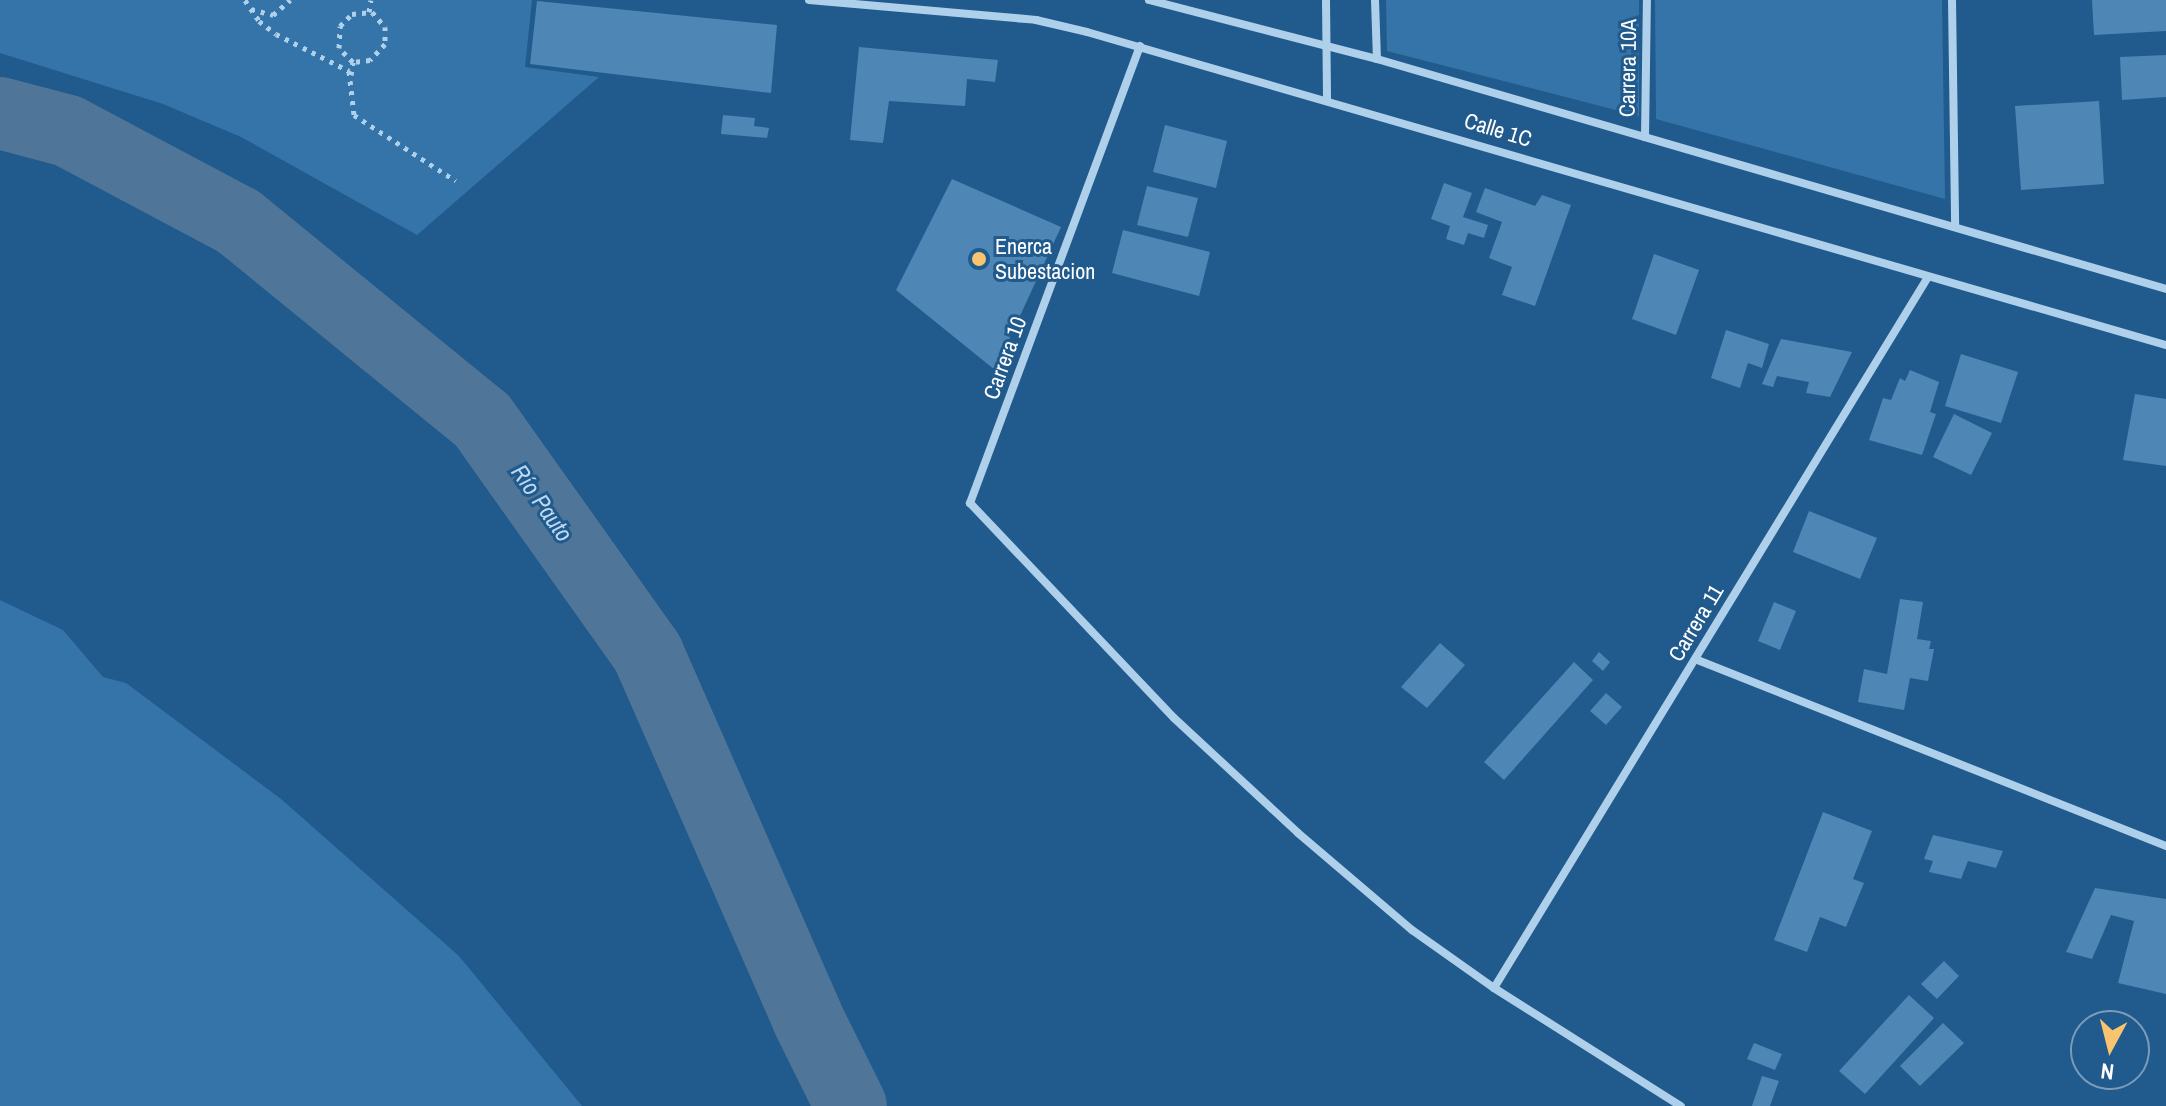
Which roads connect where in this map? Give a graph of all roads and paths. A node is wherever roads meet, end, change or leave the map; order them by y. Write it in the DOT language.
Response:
graph roads {
  1 [pos="290,0"];
  2 [pos="371,0"];
  3 [pos="809,0"];
  4 [pos="1149,0"];
  5 [pos="1326,0"];
  6 [pos="1375,0"];
  7 [pos="1647,0"];
  8 [pos="1952,0"];
  9 [pos="247,3"];
  10 [pos="369,12"];
  11 [pos="1140,46"];
  12 [pos="1326,46"];
  13 [pos="1377,59"];
  14 [pos="353,62"];
  15 [pos="351,76"];
  16 [pos="1327,98"];
  17 [pos="1645,137"];
  18 [pos="456,181"];
  19 [pos="1955,227"];
  20 [pos="1928,277"];
  21 [pos="2166,289"];
  22 [pos="2166,345"];
  23 [pos="1695,659"];
  24 [pos="2166,846"];
  25 [pos="1494,988"];
  26 [pos="1681,1106"];
  1 -- 9 [label="path"];
  2 -- 10 [label="path"];
  3 -- 11 [label="street, Calle 1C"];
  4 -- 12 [label="street, Calle 1C"];
  5 -- 12 [label="street"];
  6 -- 13 [label="street"];
  7 -- 17 [label="street, Carrera 10A"];
  8 -- 19 [label="street"];
  9 -- 15 [label="path"];
  10 -- 14 [label="path"];
  10 -- 14 [label="path"];
  11 -- 16 [label="street, Calle 1C"];
  11 -- 25 [label="street, Carrera 10"];
  12 -- 13 [label="street, Calle 1C"];
  12 -- 16 [label="street"];
  13 -- 17 [label="street, Calle 1C"];
  14 -- 15 [label="path"];
  15 -- 18 [label="path"];
  16 -- 20 [label="street, Calle 1C"];
  17 -- 19 [label="street, Calle 1C"];
  19 -- 21 [label="street, Calle 1C"];
  20 -- 22 [label="street, Calle 1C"];
  20 -- 23 [label="street, Carrera 11"];
  23 -- 24 [label="street"];
  23 -- 25 [label="street, Carrera 11"];
  25 -- 26 [label="street"];
}
